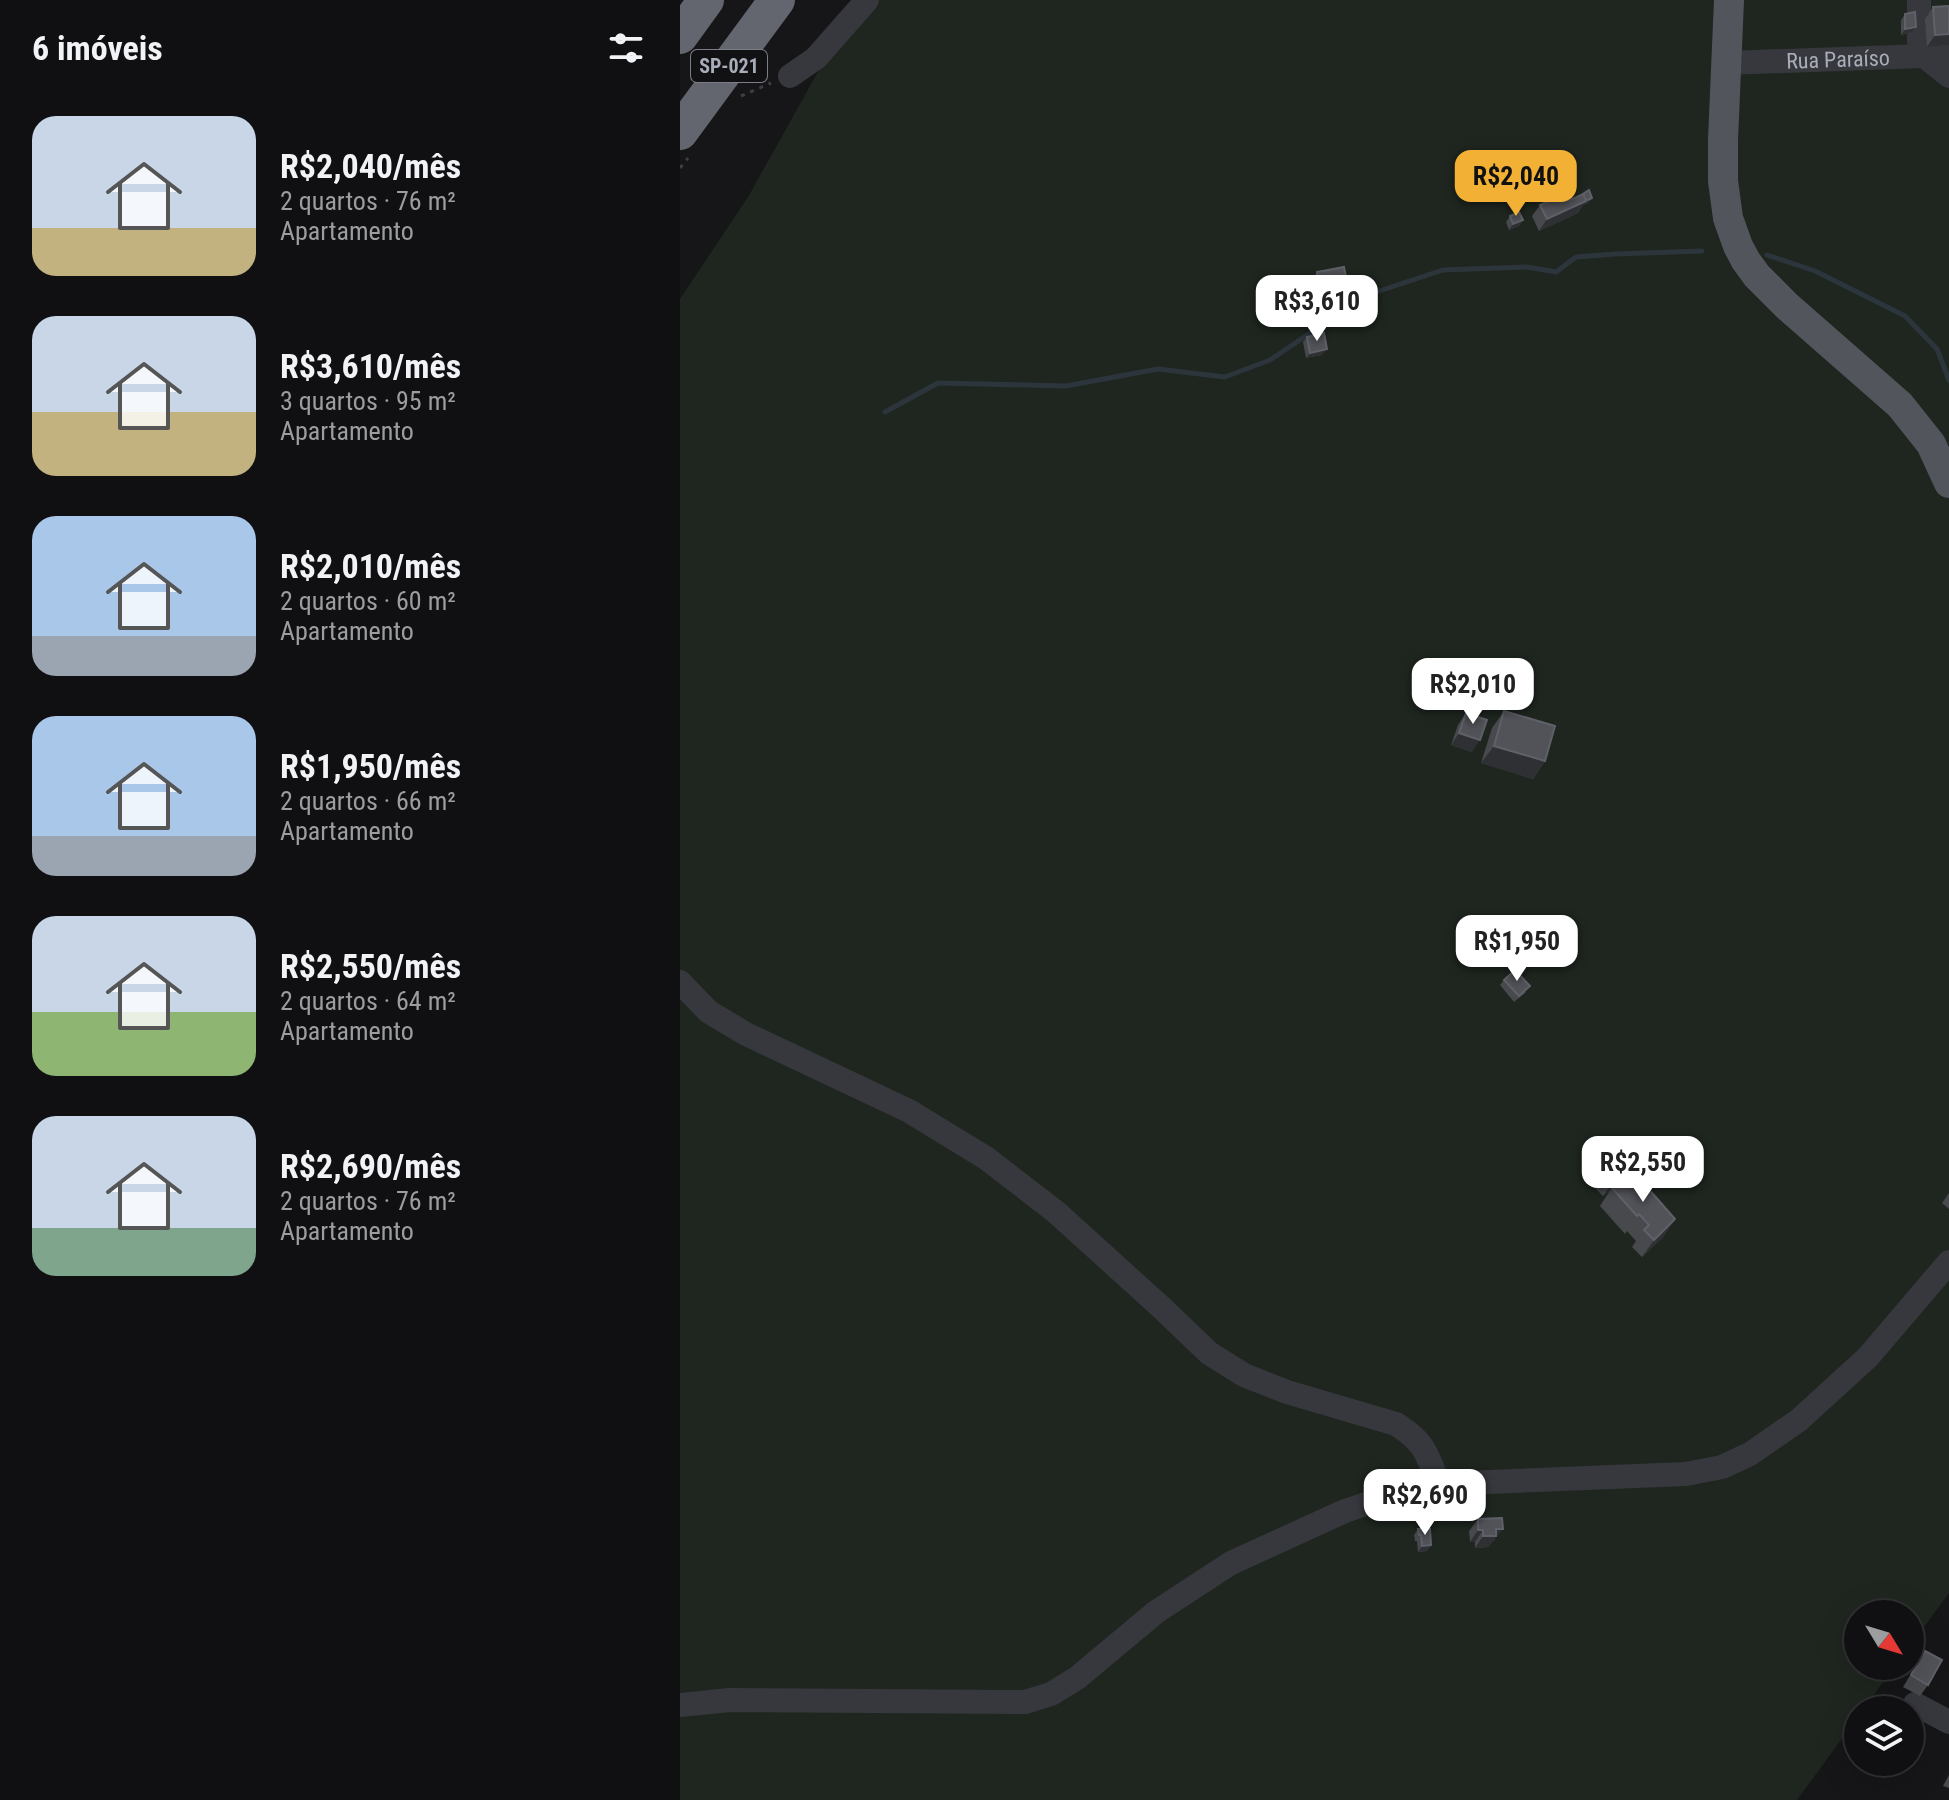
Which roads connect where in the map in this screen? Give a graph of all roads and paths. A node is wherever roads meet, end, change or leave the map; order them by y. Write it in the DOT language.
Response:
graph roads {
  1 [pos="706,0"];
  2 [pos="777,0"];
  3 [pos="867,0"];
  4 [pos="1729,0"];
  5 [pos="1919,0"];
  6 [pos="680,36"];
  7 [pos="1949,52"];
  8 [pos="1924,56"];
  9 [pos="1726,63"];
  10 [pos="790,76"];
  11 [pos="1949,76"];
  12 [pos="738,97"];
  13 [pos="688,141"];
  14 [pos="680,168"];
  15 [pos="1949,483"];
  16 [pos="680,982"];
  17 [pos="1949,1262"];
  18 [pos="1439,1484"];
  19 [pos="680,1705"];
  20 [pos="1924,1709"];
  21 [pos="1949,1722"];
  1 -- 6 [label="highway, SP-021"];
  2 -- 13 [label="highway, SP-021"];
  3 -- 10 [label="street"];
  4 -- 9 [label="main road"];
  5 -- 8 [label="street"];
  7 -- 8 [label="street, Rua Paraíso"];
  8 -- 9 [label="street, Rua Paraíso"];
  8 -- 11 [label="street"];
  9 -- 15 [label="main road"];
  10 -- 12 [label="path"];
  13 -- 14 [label="path"];
  16 -- 18 [label="street"];
  17 -- 18 [label="street"];
  18 -- 19 [label="street"];
  20 -- 21 [label="street"];
}
